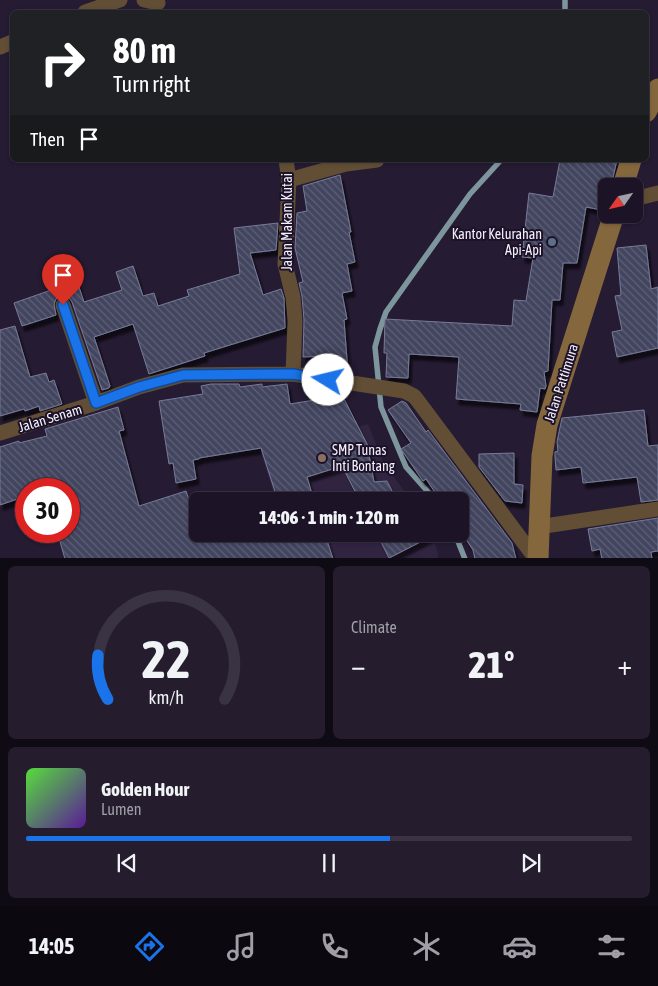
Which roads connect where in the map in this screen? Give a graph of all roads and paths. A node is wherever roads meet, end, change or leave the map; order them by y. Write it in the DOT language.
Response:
graph roads {
  1 [pos="120,0"];
  2 [pos="90,10"];
  3 [pos="658,88"];
  4 [pos="649,106"];
  5 [pos="286,162"];
  6 [pos="362,162"];
  7 [pos="629,162"];
  8 [pos="625,178"];
  9 [pos="289,180"];
  10 [pos="658,193"];
  11 [pos="643,196"];
  12 [pos="611,223"];
  13 [pos="63,305"];
  14 [pos="293,374"];
  15 [pos="96,403"];
  16 [pos="0,433"];
  17 [pos="658,509"];
  18 [pos="538,527"];
  19 [pos="537,558"];
  1 -- 2 [label="street"];
  3 -- 4 [label="street"];
  5 -- 9 [label="street, Jalan Makam Kutai"];
  6 -- 9 [label="street"];
  7 -- 8 [label="street"];
  9 -- 14 [label="street, Jalan Makam Kutai"];
  10 -- 11 [label="street"];
  12 -- 18 [label="street, Jalan Pattimura"];
  13 -- 15 [label="street"];
  14 -- 15 [label="street, Jalan Senam"];
  14 -- 19 [label="street, Jalan Senam"];
  15 -- 16 [label="street, Jalan Senam"];
  17 -- 18 [label="street"];
  18 -- 19 [label="street, Jalan Pattimura"];
}
